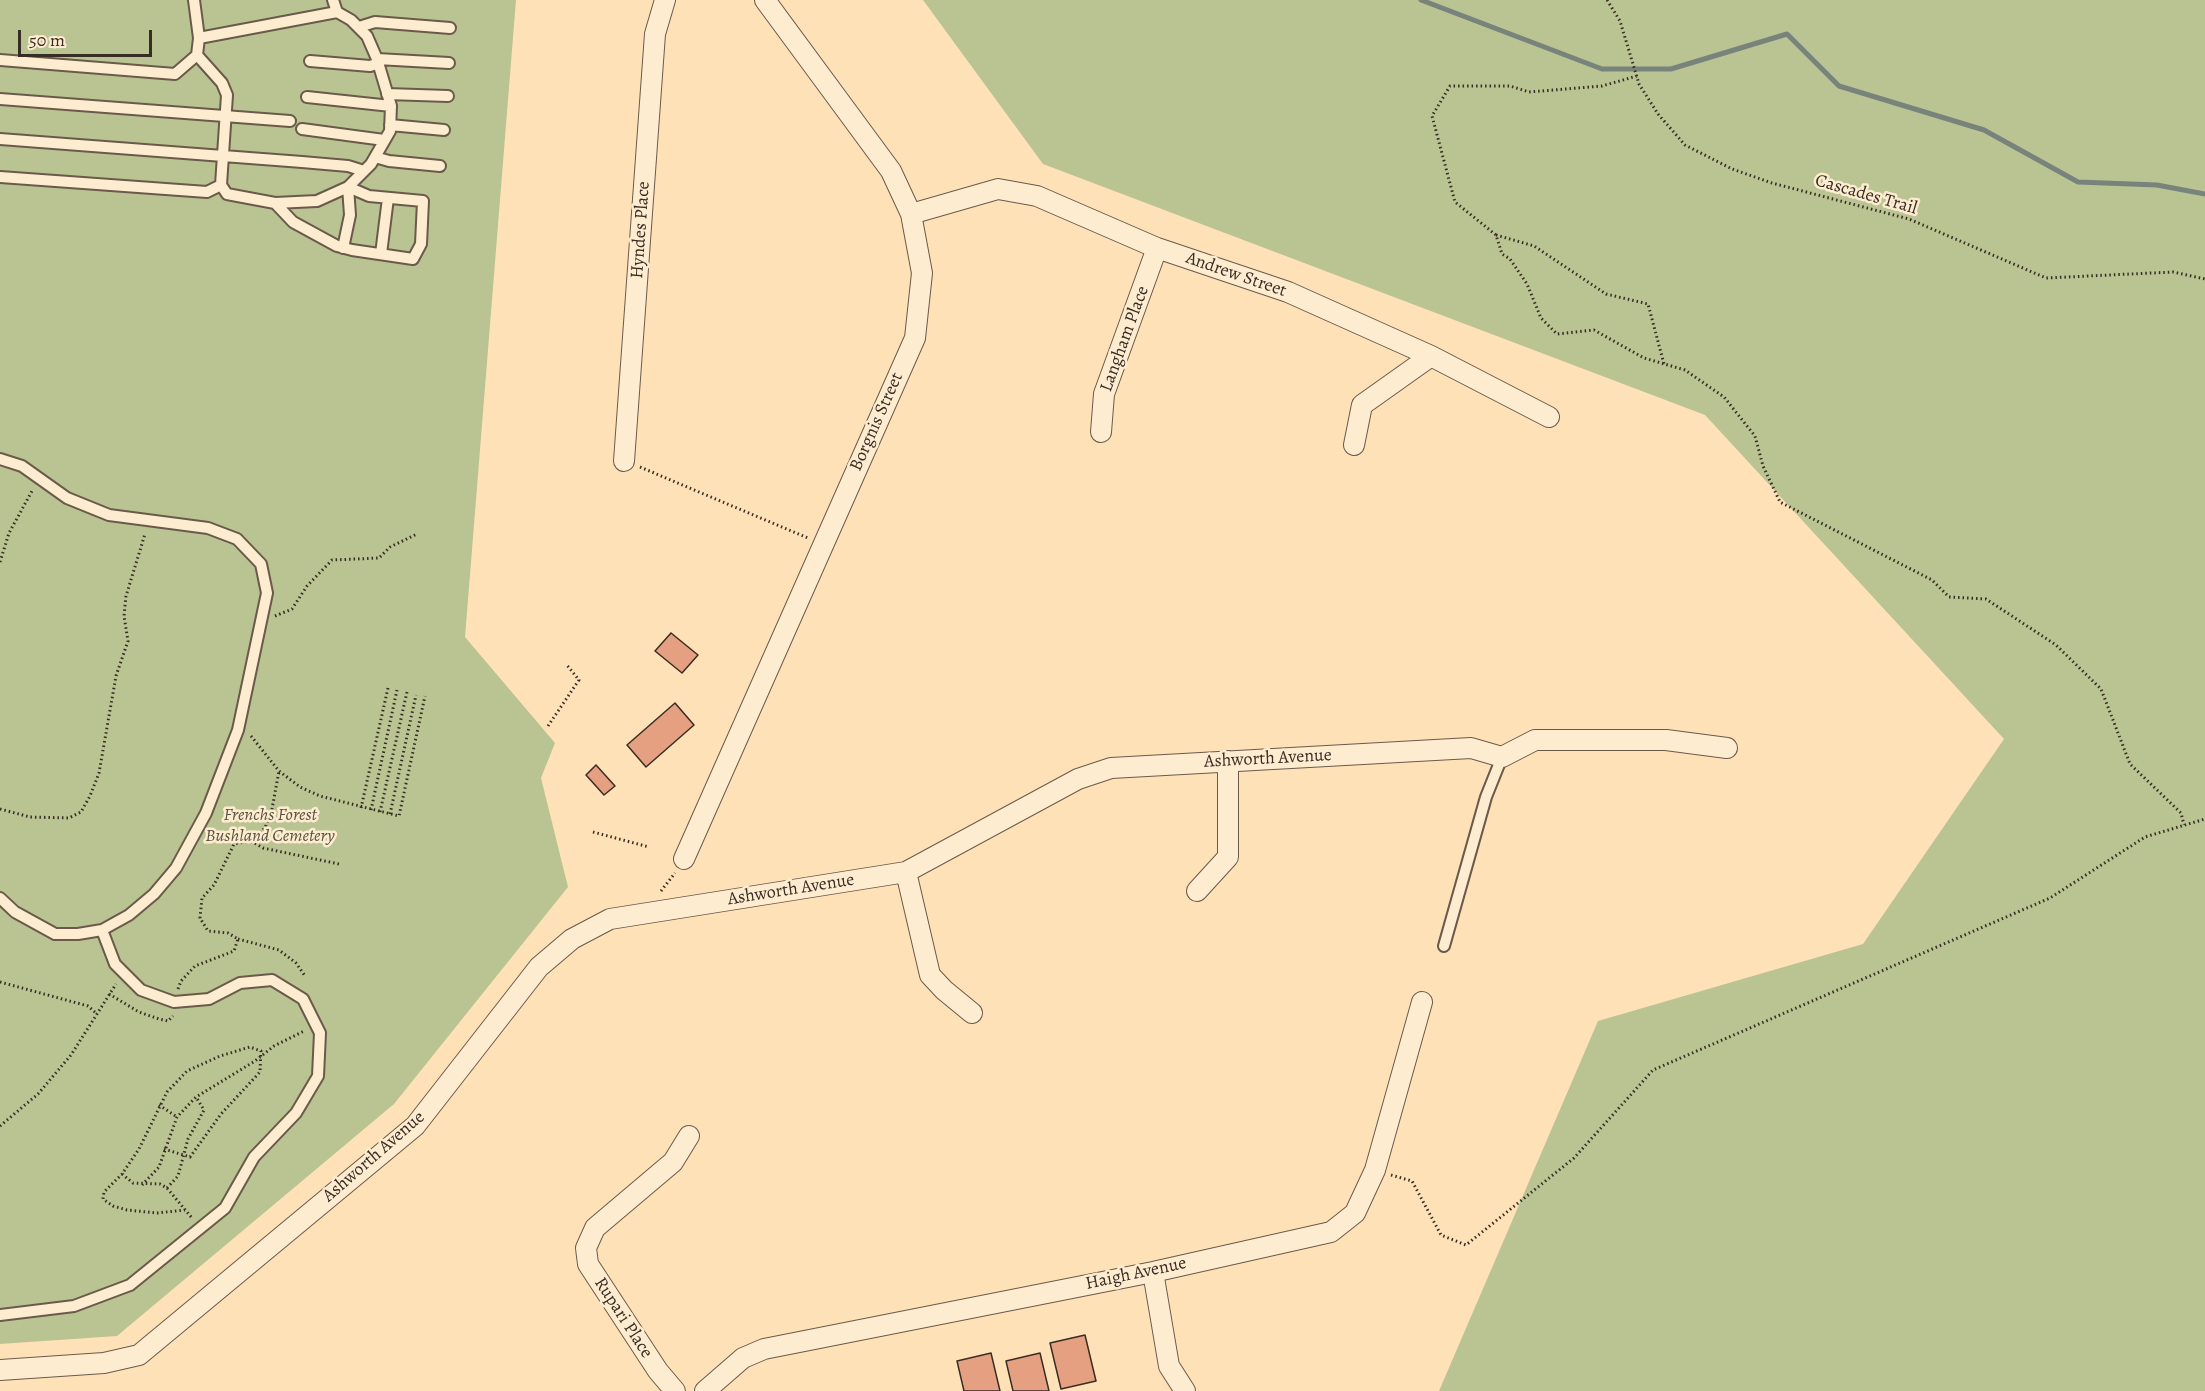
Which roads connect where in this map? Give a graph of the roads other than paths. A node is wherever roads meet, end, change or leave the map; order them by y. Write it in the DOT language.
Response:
graph roads {
  1 [pos="194,0"];
  2 [pos="333,0"];
  3 [pos="665,0"];
  4 [pos="765,0"];
  5 [pos="337,12"];
  6 [pos="359,27"];
  7 [pos="450,28"];
  8 [pos="199,38"];
  9 [pos="197,55"];
  10 [pos="0,60"];
  11 [pos="310,61"];
  12 [pos="378,61"];
  13 [pos="449,63"];
  14 [pos="387,94"];
  15 [pos="447,96"];
  16 [pos="307,97"];
  17 [pos="0,99"];
  18 [pos="391,106"];
  19 [pos="225,114"];
  20 [pos="290,121"];
  21 [pos="390,125"];
  22 [pos="302,129"];
  23 [pos="444,130"];
  24 [pos="0,139"];
  25 [pos="384,140"];
  26 [pos="223,156"];
  27 [pos="375,157"];
  28 [pos="440,166"];
  29 [pos="364,171"];
  30 [pos="0,177"];
  31 [pos="222,185"];
  32 [pos="348,187"];
  33 [pos="388,198"];
  34 [pos="275,203"];
  35 [pos="911,214"];
  36 [pos="343,248"];
  37 [pos="1157,248"];
  38 [pos="381,254"];
  39 [pos="1431,356"];
  40 [pos="1549,417"];
  41 [pos="1101,432"];
  42 [pos="1354,445"];
  43 [pos="0,459"];
  44 [pos="624,461"];
  45 [pos="1727,748"];
  46 [pos="1502,757"];
  47 [pos="1228,761"];
  48 [pos="684,859"];
  49 [pos="906,872"];
  50 [pos="1197,891"];
  51 [pos="1,902"];
  52 [pos="102,930"];
  53 [pos="1444,946"];
  54 [pos="1422,1002"];
  55 [pos="972,1013"];
  56 [pos="689,1136"];
  57 [pos="1153,1272"];
  58 [pos="0,1315"];
  59 [pos="0,1370"];
  60 [pos="675,1391"];
  61 [pos="705,1391"];
  62 [pos="1185,1391"];
  1 -- 8 [label="lane"];
  2 -- 5 [label="lane"];
  3 -- 44 [label="street, Hyndes Place"];
  4 -- 35 [label="street, Borgnis Street"];
  5 -- 6 [label="lane"];
  5 -- 8 [label="lane"];
  6 -- 7 [label="lane"];
  6 -- 12 [label="lane"];
  8 -- 9 [label="lane"];
  9 -- 10 [label="lane"];
  9 -- 19 [label="lane"];
  11 -- 12 [label="lane"];
  12 -- 13 [label="lane"];
  12 -- 14 [label="lane"];
  14 -- 15 [label="lane"];
  14 -- 18 [label="lane"];
  16 -- 18 [label="lane"];
  17 -- 19 [label="lane"];
  18 -- 21 [label="lane"];
  19 -- 20 [label="lane"];
  19 -- 26 [label="lane"];
  21 -- 23 [label="lane"];
  21 -- 25 [label="lane"];
  22 -- 25 [label="lane"];
  24 -- 26 [label="lane"];
  25 -- 27 [label="lane"];
  26 -- 29 [label="lane"];
  26 -- 31 [label="lane"];
  27 -- 28 [label="lane"];
  27 -- 29 [label="lane"];
  29 -- 32 [label="lane"];
  30 -- 31 [label="lane"];
  31 -- 34 [label="lane"];
  32 -- 33 [label="lane"];
  32 -- 34 [label="lane"];
  32 -- 36 [label="lane"];
  33 -- 38 [label="lane"];
  33 -- 38 [label="lane"];
  34 -- 36 [label="lane"];
  35 -- 37 [label="street, Andrew Street"];
  35 -- 48 [label="street, Borgnis Street"];
  36 -- 38 [label="lane"];
  37 -- 39 [label="street, Andrew Street"];
  37 -- 41 [label="street, Langham Place"];
  39 -- 40 [label="street, Andrew Street"];
  39 -- 42 [label="street"];
  43 -- 52 [label="lane"];
  45 -- 46 [label="street"];
  46 -- 47 [label="street, Ashworth Avenue"];
  46 -- 53 [label="lane"];
  47 -- 49 [label="street, Ashworth Avenue"];
  47 -- 50 [label="street"];
  49 -- 55 [label="street"];
  49 -- 59 [label="street, Ashworth Avenue"];
  51 -- 52 [label="lane"];
  52 -- 58 [label="lane"];
  54 -- 57 [label="street, Haigh Avenue"];
  56 -- 60 [label="street, Rupari Place"];
  57 -- 61 [label="street, Haigh Avenue"];
  57 -- 62 [label="street"];
}
